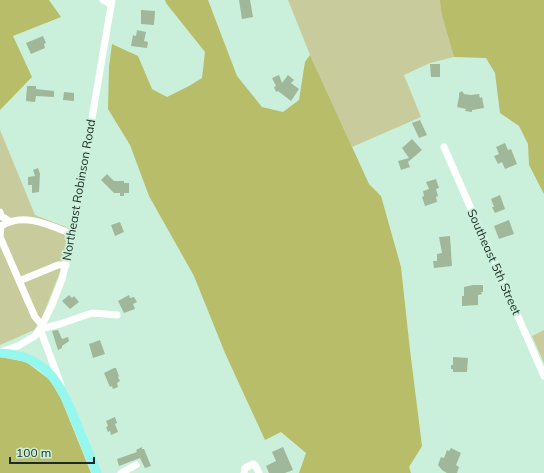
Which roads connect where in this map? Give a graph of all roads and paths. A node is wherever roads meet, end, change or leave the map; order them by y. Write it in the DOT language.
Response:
graph roads {
  1 [pos="102,0"];
  2 [pos="111,2"];
  3 [pos="444,147"];
  4 [pos="1,214"];
  5 [pos="9,221"];
  6 [pos="0,226"];
  7 [pos="72,234"];
  8 [pos="66,265"];
  9 [pos="19,281"];
  10 [pos="118,315"];
  11 [pos="41,327"];
  12 [pos="0,353"];
  13 [pos="53,373"];
  14 [pos="544,376"];
  15 [pos="136,464"];
  16 [pos="97,473"];
  17 [pos="121,473"];
  18 [pos="244,473"];
  19 [pos="259,473"];
  1 -- 2 [label="street"];
  2 -- 7 [label="street, Northeast Robinson Road"];
  3 -- 14 [label="street, Southeast 5th Street"];
  4 -- 5 [label="street"];
  4 -- 6 [label="street"];
  5 -- 6 [label="street"];
  5 -- 7 [label="street"];
  6 -- 9 [label="street"];
  7 -- 8 [label="street, Northeast Robinson Road"];
  8 -- 9 [label="street"];
  8 -- 11 [label="street, Northeast Robinson Road"];
  9 -- 11 [label="street"];
  10 -- 11 [label="street"];
  11 -- 12 [label="street, Northeast Robinson Road"];
  11 -- 13 [label="street"];
  12 -- 13 [label="main road"];
  13 -- 16 [label="main road"];
  15 -- 17 [label="street"];
  18 -- 19 [label="street"];
}
